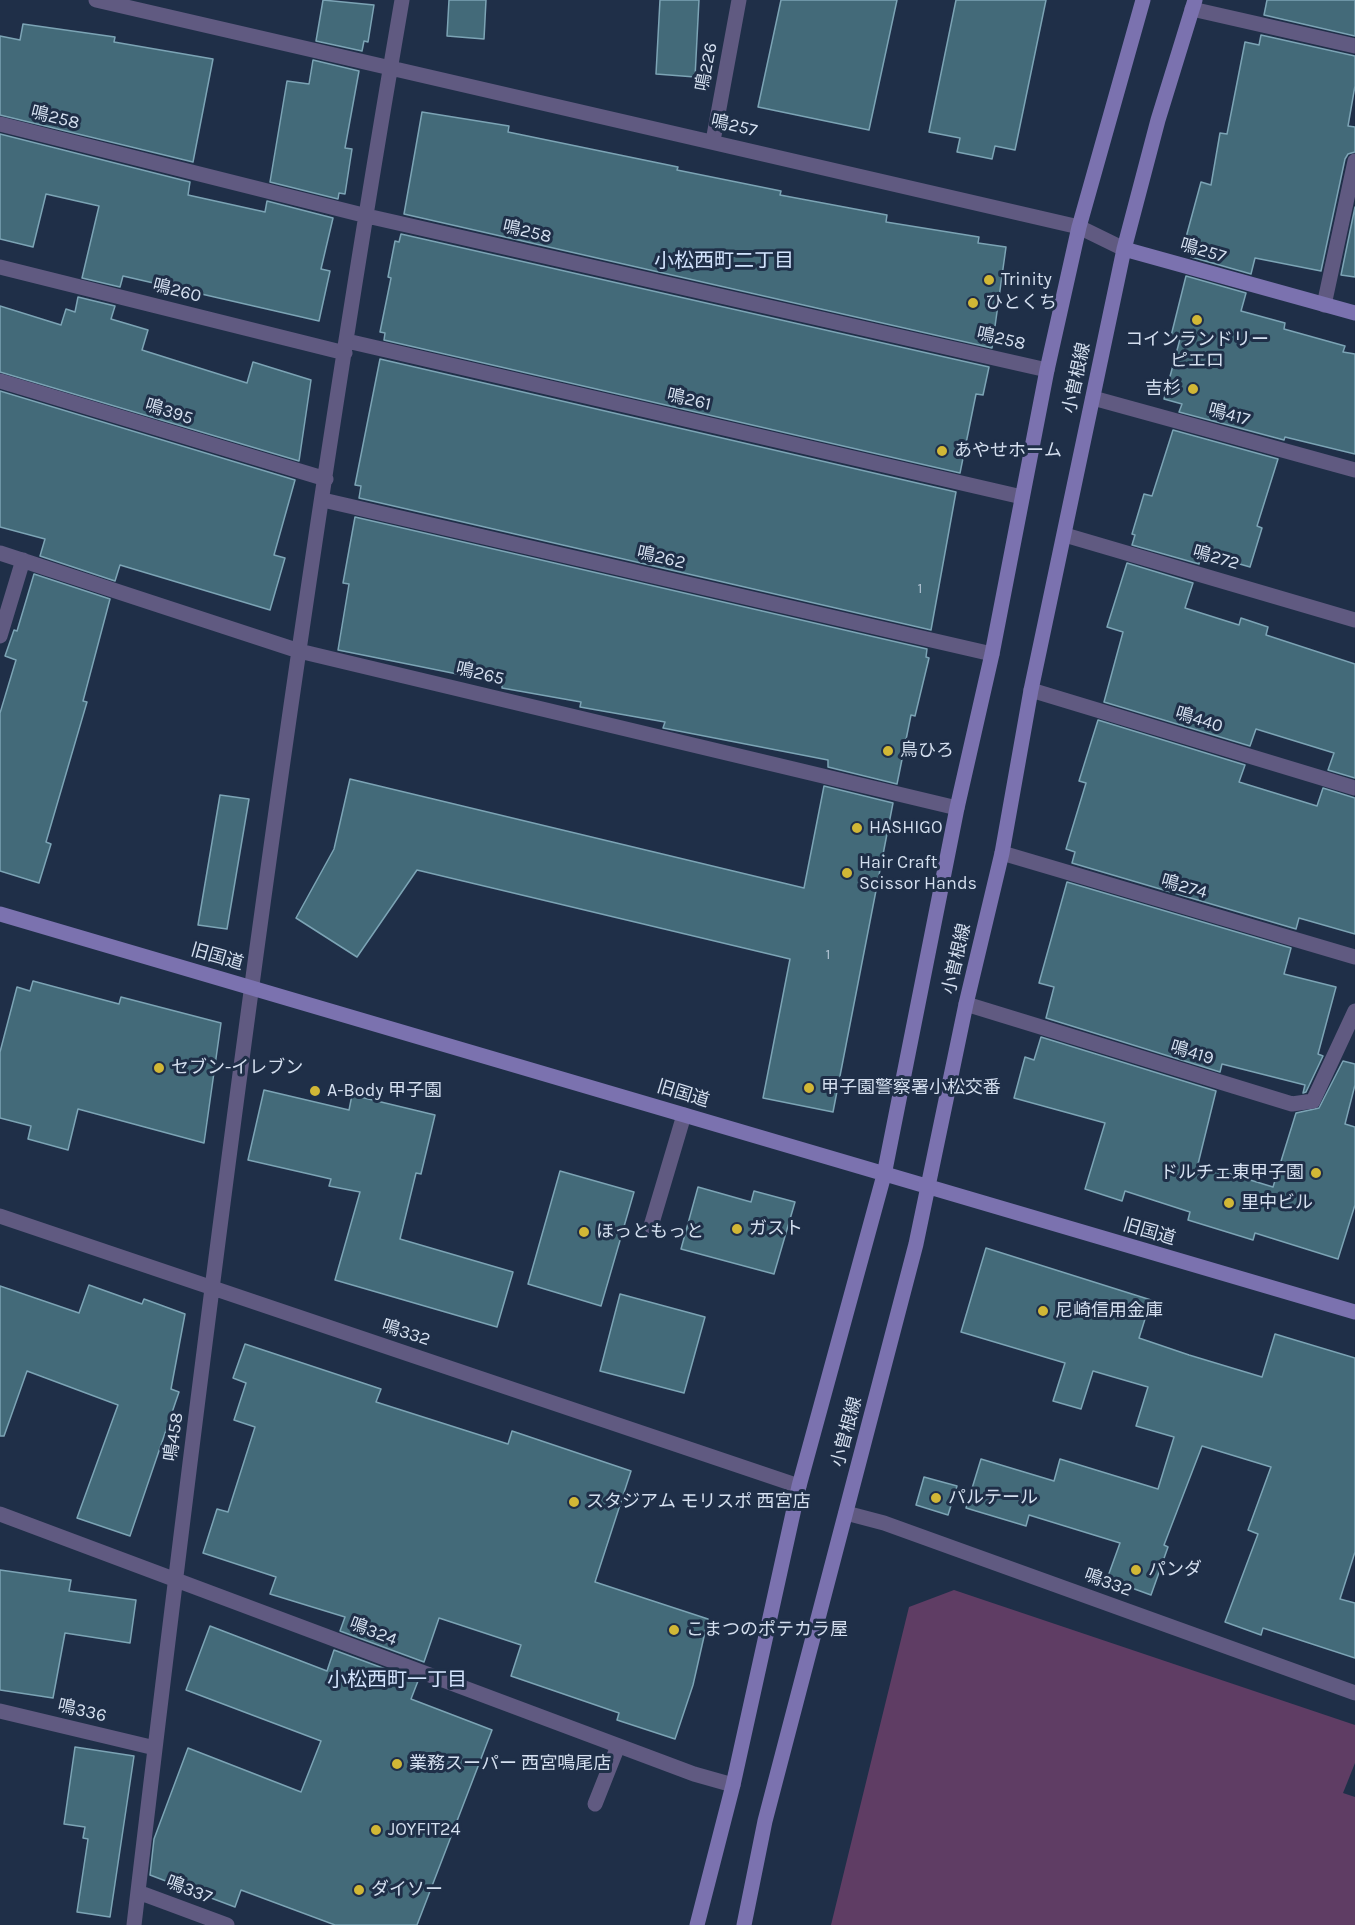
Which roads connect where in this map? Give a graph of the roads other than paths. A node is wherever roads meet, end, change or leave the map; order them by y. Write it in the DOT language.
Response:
graph roads {
  1 [pos="96,0"];
  2 [pos="402,0"];
  3 [pos="739,0"];
  4 [pos="1143,0"];
  5 [pos="1194,5"];
  6 [pos="1355,46"];
  7 [pos="390,66"];
  8 [pos="0,124"];
  9 [pos="713,141"];
  10 [pos="1355,161"];
  11 [pos="367,216"];
  12 [pos="1079,227"];
  13 [pos="1124,249"];
  14 [pos="0,267"];
  15 [pos="1324,305"];
  16 [pos="1355,314"];
  17 [pos="346,347"];
  18 [pos="1047,370"];
  19 [pos="0,381"];
  20 [pos="1093,398"];
  21 [pos="1355,470"];
  22 [pos="326,479"];
  23 [pos="1022,497"];
  24 [pos="323,500"];
  25 [pos="1065,535"];
  26 [pos="0,553"];
  27 [pos="23,560"];
  28 [pos="1355,620"];
  29 [pos="0,636"];
  30 [pos="299,651"];
  31 [pos="992,654"];
  32 [pos="1031,690"];
  33 [pos="1355,788"];
  34 [pos="957,808"];
  35 [pos="1002,853"];
  36 [pos="0,914"];
  37 [pos="1355,957"];
  38 [pos="250,987"];
  39 [pos="966,1004"];
  40 [pos="1355,1011"];
  41 [pos="684,1115"];
  42 [pos="884,1175"];
  43 [pos="929,1188"];
  44 [pos="0,1216"];
  45 [pos="651,1226"];
  46 [pos="214,1290"];
  47 [pos="1355,1312"];
  48 [pos="800,1486"];
  49 [pos="846,1513"];
  50 [pos="0,1514"];
  51 [pos="175,1579"];
  52 [pos="1355,1693"];
  53 [pos="0,1711"];
  54 [pos="618,1746"];
  55 [pos="155,1748"];
  56 [pos="732,1785"];
  57 [pos="595,1804"];
  58 [pos="138,1892"];
  59 [pos="134,1925"];
  60 [pos="227,1925"];
  61 [pos="697,1925"];
  62 [pos="744,1925"];
  1 -- 7 [label="street, 鳴257"];
  2 -- 7 [label="street"];
  3 -- 9 [label="street, 鳴226"];
  4 -- 12 [label="street, 小曽根線"];
  5 -- 6 [label="street"];
  5 -- 13 [label="street, 小曽根線"];
  7 -- 9 [label="street, 鳴257"];
  7 -- 11 [label="street, 鳴458"];
  8 -- 11 [label="street, 鳴258"];
  9 -- 12 [label="street, 鳴257"];
  10 -- 15 [label="street"];
  11 -- 17 [label="street, 鳴458"];
  11 -- 18 [label="street, 鳴258"];
  12 -- 13 [label="street, 鳴257"];
  12 -- 18 [label="street, 小曽根線"];
  13 -- 15 [label="street, 鳴257"];
  13 -- 20 [label="street, 小曽根線"];
  14 -- 17 [label="street, 鳴260"];
  15 -- 16 [label="street, 鳴257"];
  17 -- 22 [label="street, 鳴458"];
  17 -- 23 [label="street, 鳴261"];
  18 -- 23 [label="street, 小曽根線"];
  19 -- 22 [label="street, 鳴395"];
  20 -- 21 [label="street, 鳴417"];
  20 -- 25 [label="street, 小曽根線"];
  22 -- 24 [label="street, 鳴458"];
  23 -- 31 [label="street, 小曽根線"];
  24 -- 30 [label="street, 鳴458"];
  24 -- 31 [label="street, 鳴262"];
  25 -- 28 [label="street, 鳴272"];
  25 -- 32 [label="street, 小曽根線"];
  26 -- 27 [label="street, 鳴265"];
  27 -- 29 [label="street"];
  27 -- 30 [label="street, 鳴265"];
  30 -- 34 [label="street, 鳴265"];
  30 -- 38 [label="street, 鳴458"];
  31 -- 34 [label="street, 小曽根線"];
  32 -- 33 [label="street, 鳴440"];
  32 -- 35 [label="street, 小曽根線"];
  34 -- 42 [label="street, 小曽根線"];
  35 -- 37 [label="street, 鳴274"];
  35 -- 39 [label="street, 小曽根線"];
  36 -- 38 [label="street, 旧国道"];
  38 -- 41 [label="street, 旧国道"];
  38 -- 46 [label="street, 鳴458"];
  39 -- 40 [label="street, 鳴419"];
  39 -- 43 [label="street, 小曽根線"];
  41 -- 42 [label="street, 旧国道"];
  41 -- 45 [label="street"];
  42 -- 43 [label="street, 旧国道"];
  42 -- 48 [label="street, 小曽根線"];
  43 -- 47 [label="street, 旧国道"];
  43 -- 49 [label="street, 小曽根線"];
  44 -- 46 [label="street, 鳴332"];
  46 -- 48 [label="street, 鳴332"];
  46 -- 51 [label="street, 鳴458"];
  48 -- 56 [label="street, 小曽根線"];
  49 -- 52 [label="street, 鳴332"];
  49 -- 62 [label="street, 小曽根線"];
  50 -- 51 [label="street, 鳴324"];
  51 -- 54 [label="street, 鳴324"];
  51 -- 55 [label="street, 鳴458"];
  53 -- 55 [label="street, 鳴336"];
  54 -- 56 [label="street, 鳴324"];
  54 -- 57 [label="street"];
  55 -- 58 [label="street, 鳴458"];
  56 -- 61 [label="street, 小曽根線"];
  58 -- 59 [label="street, 鳴458"];
  58 -- 60 [label="street, 鳴337"];
}
